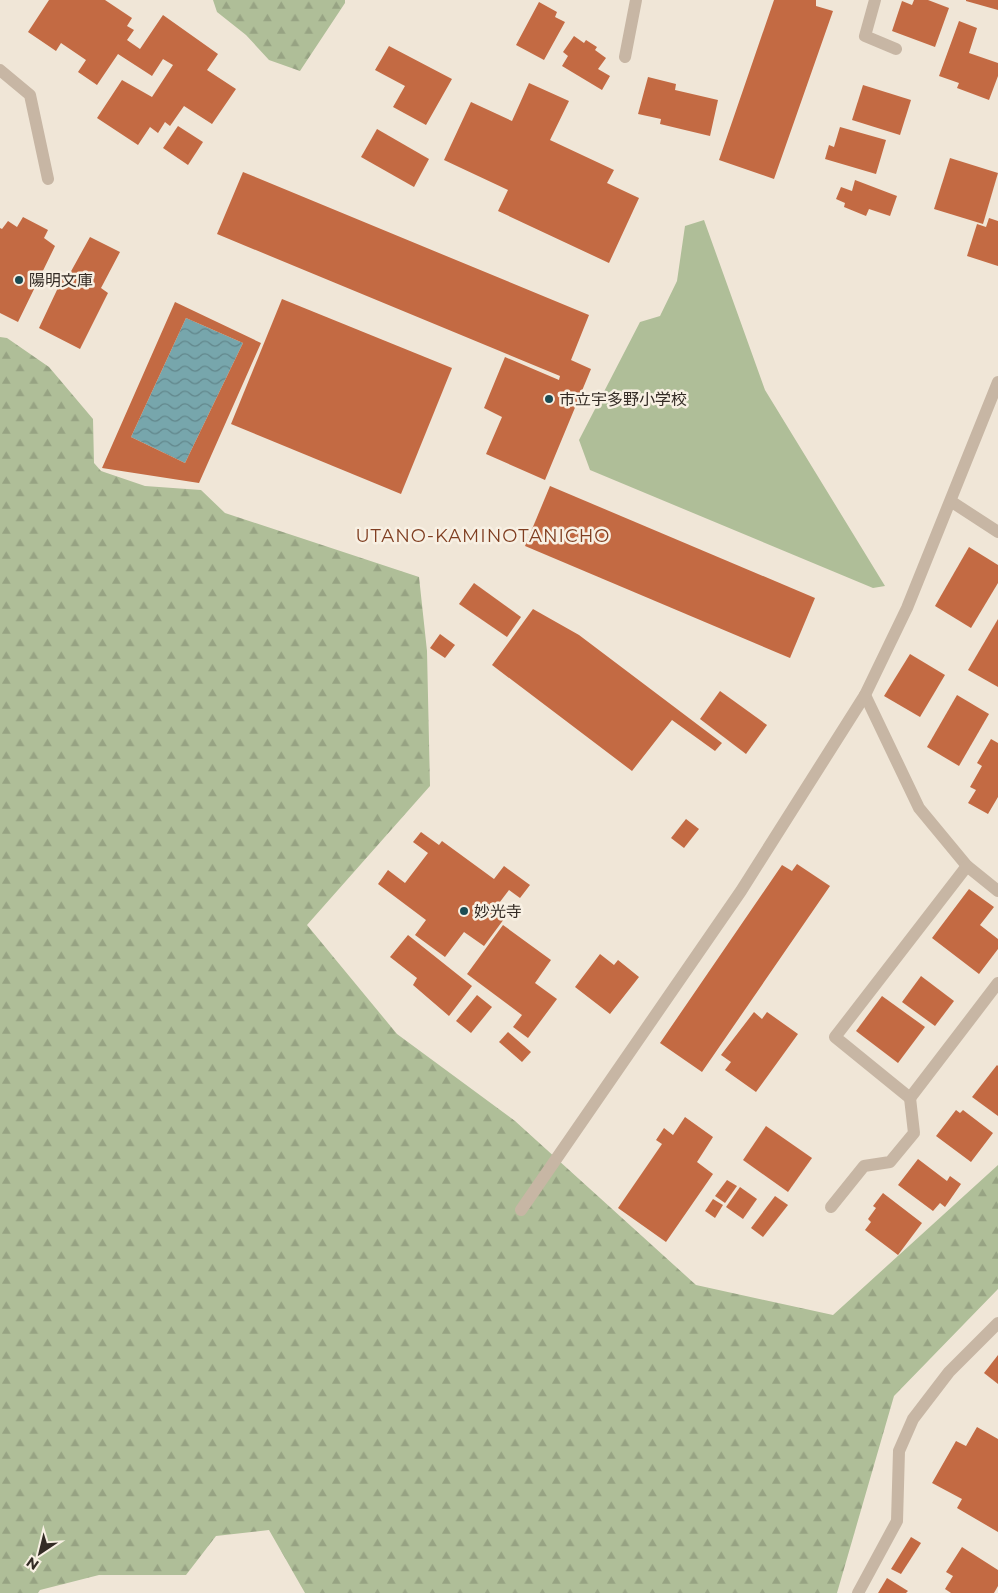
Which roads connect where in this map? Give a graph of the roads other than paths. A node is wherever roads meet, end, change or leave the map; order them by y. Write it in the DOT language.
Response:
graph roads {
  1 [pos="636,0"];
  2 [pos="875,0"];
  3 [pos="896,49"];
  4 [pos="625,58"];
  5 [pos="0,70"];
  6 [pos="48,179"];
  7 [pos="998,382"];
  8 [pos="952,502"];
  9 [pos="998,532"];
  10 [pos="865,695"];
  11 [pos="967,866"];
  12 [pos="998,891"];
  13 [pos="998,983"];
  14 [pos="910,1098"];
  15 [pos="831,1207"];
  16 [pos="521,1210"];
  17 [pos="998,1323"];
  18 [pos="858,1593"];
  1 -- 4 [label="street"];
  2 -- 3 [label="street"];
  5 -- 6 [label="street"];
  7 -- 8 [label="street"];
  8 -- 9 [label="street"];
  8 -- 10 [label="street"];
  10 -- 11 [label="street"];
  10 -- 16 [label="street"];
  11 -- 12 [label="street"];
  11 -- 14 [label="street"];
  13 -- 14 [label="street"];
  14 -- 15 [label="street"];
  17 -- 18 [label="street"];
}
